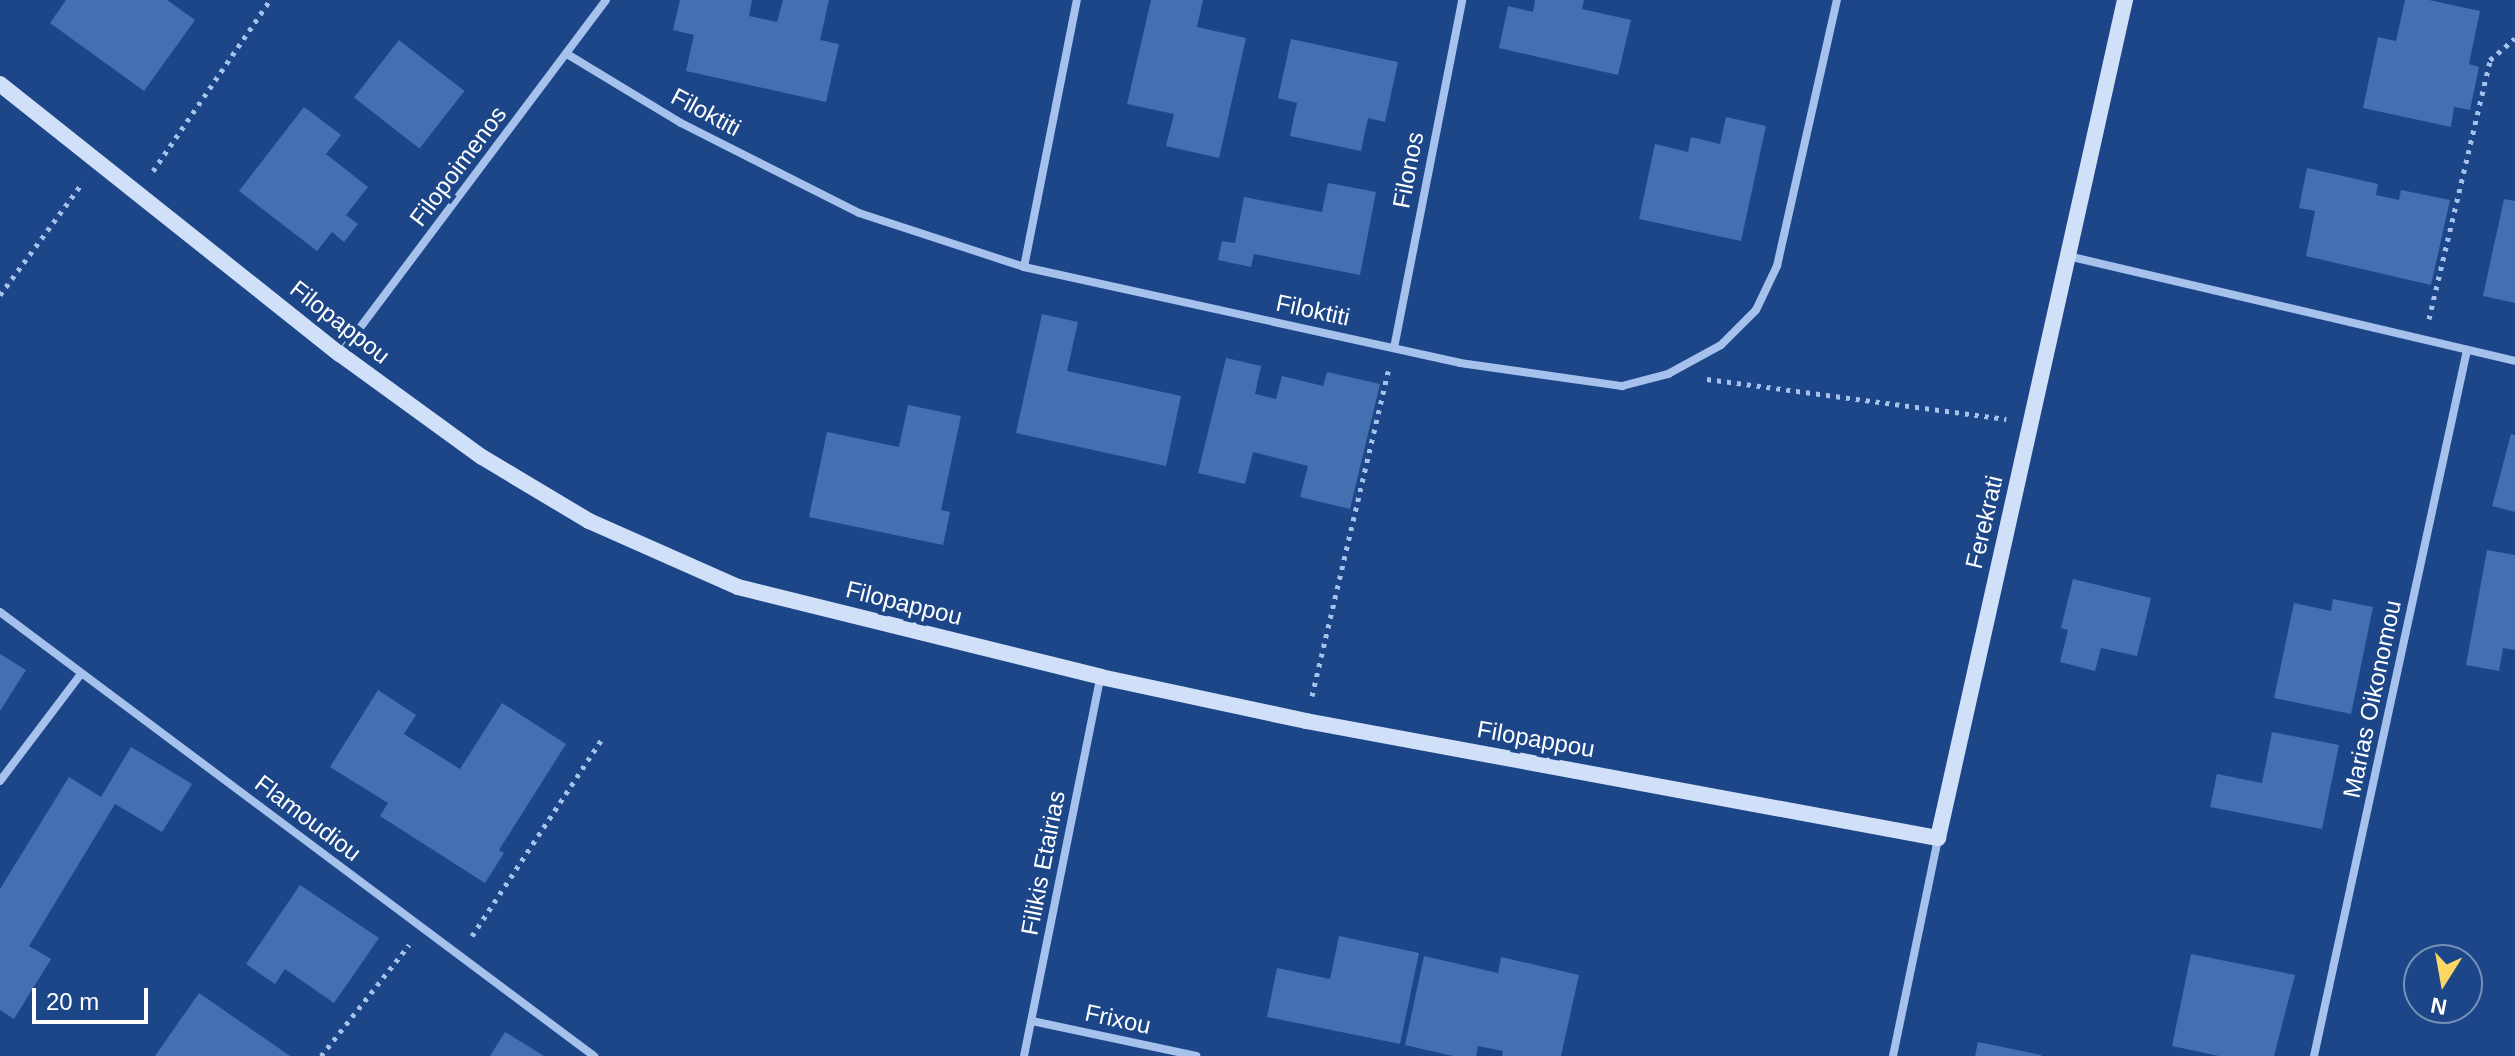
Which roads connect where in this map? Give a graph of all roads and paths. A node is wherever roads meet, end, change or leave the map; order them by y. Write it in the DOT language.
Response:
graph roads {
  1 [pos="270,0"];
  2 [pos="606,0"];
  3 [pos="1077,0"];
  4 [pos="1462,0"];
  5 [pos="1837,0"];
  6 [pos="2125,0"];
  7 [pos="2515,38"];
  8 [pos="567,54"];
  9 [pos="0,84"];
  10 [pos="98,161"];
  11 [pos="137,193"];
  12 [pos="2068,256"];
  13 [pos="1024,267"];
  14 [pos="0,295"];
  15 [pos="2424,340"];
  16 [pos="1394,348"];
  17 [pos="2467,350"];
  18 [pos="340,354"];
  19 [pos="2515,361"];
  20 [pos="1668,374"];
  21 [pos="2031,422"];
  22 [pos="0,612"];
  23 [pos="81,674"];
  24 [pos="1101,677"];
  25 [pos="1306,721"];
  26 [pos="601,740"];
  27 [pos="0,781"];
  28 [pos="1938,838"];
  29 [pos="422,929"];
  30 [pos="459,956"];
  31 [pos="1032,1021"];
  32 [pos="321,1056"];
  33 [pos="594,1056"];
  34 [pos="1024,1056"];
  35 [pos="1196,1056"];
  36 [pos="1893,1056"];
  37 [pos="2314,1056"];
  1 -- 11 [label="path"];
  2 -- 8 [label="street, Filopoimenos"];
  3 -- 13 [label="street"];
  4 -- 16 [label="street, Filonos"];
  5 -- 20 [label="street, Filoktiti"];
  6 -- 12 [label="street, Ferekrati"];
  7 -- 15 [label="path"];
  8 -- 13 [label="street, Filoktiti"];
  8 -- 18 [label="street, Filopoimenos"];
  9 -- 10 [label="street, Filopappou"];
  10 -- 11 [label="street, Filopappou"];
  10 -- 14 [label="path"];
  11 -- 18 [label="street, Filopappou"];
  12 -- 15 [label="street"];
  12 -- 21 [label="street, Ferekrati"];
  13 -- 16 [label="street, Filoktiti"];
  15 -- 17 [label="street"];
  16 -- 20 [label="street, Filoktiti"];
  16 -- 25 [label="path"];
  17 -- 19 [label="street"];
  17 -- 37 [label="street, Marias Oikonomou"];
  18 -- 24 [label="street, Filopappou"];
  20 -- 21 [label="path"];
  21 -- 28 [label="street, Ferekrati"];
  22 -- 23 [label="street, Flamoudiou"];
  23 -- 27 [label="street"];
  23 -- 29 [label="street, Flamoudiou"];
  24 -- 25 [label="street, Filopappou"];
  24 -- 31 [label="street, Filikis Etairias"];
  25 -- 28 [label="street, Filopappou"];
  26 -- 30 [label="path"];
  28 -- 36 [label="street, Ferekrati"];
  29 -- 30 [label="street, Flamoudiou"];
  29 -- 32 [label="path"];
  30 -- 33 [label="street, Flamoudiou"];
  31 -- 34 [label="street, Filikis Etairias"];
  31 -- 35 [label="street, Frixou"];
}
